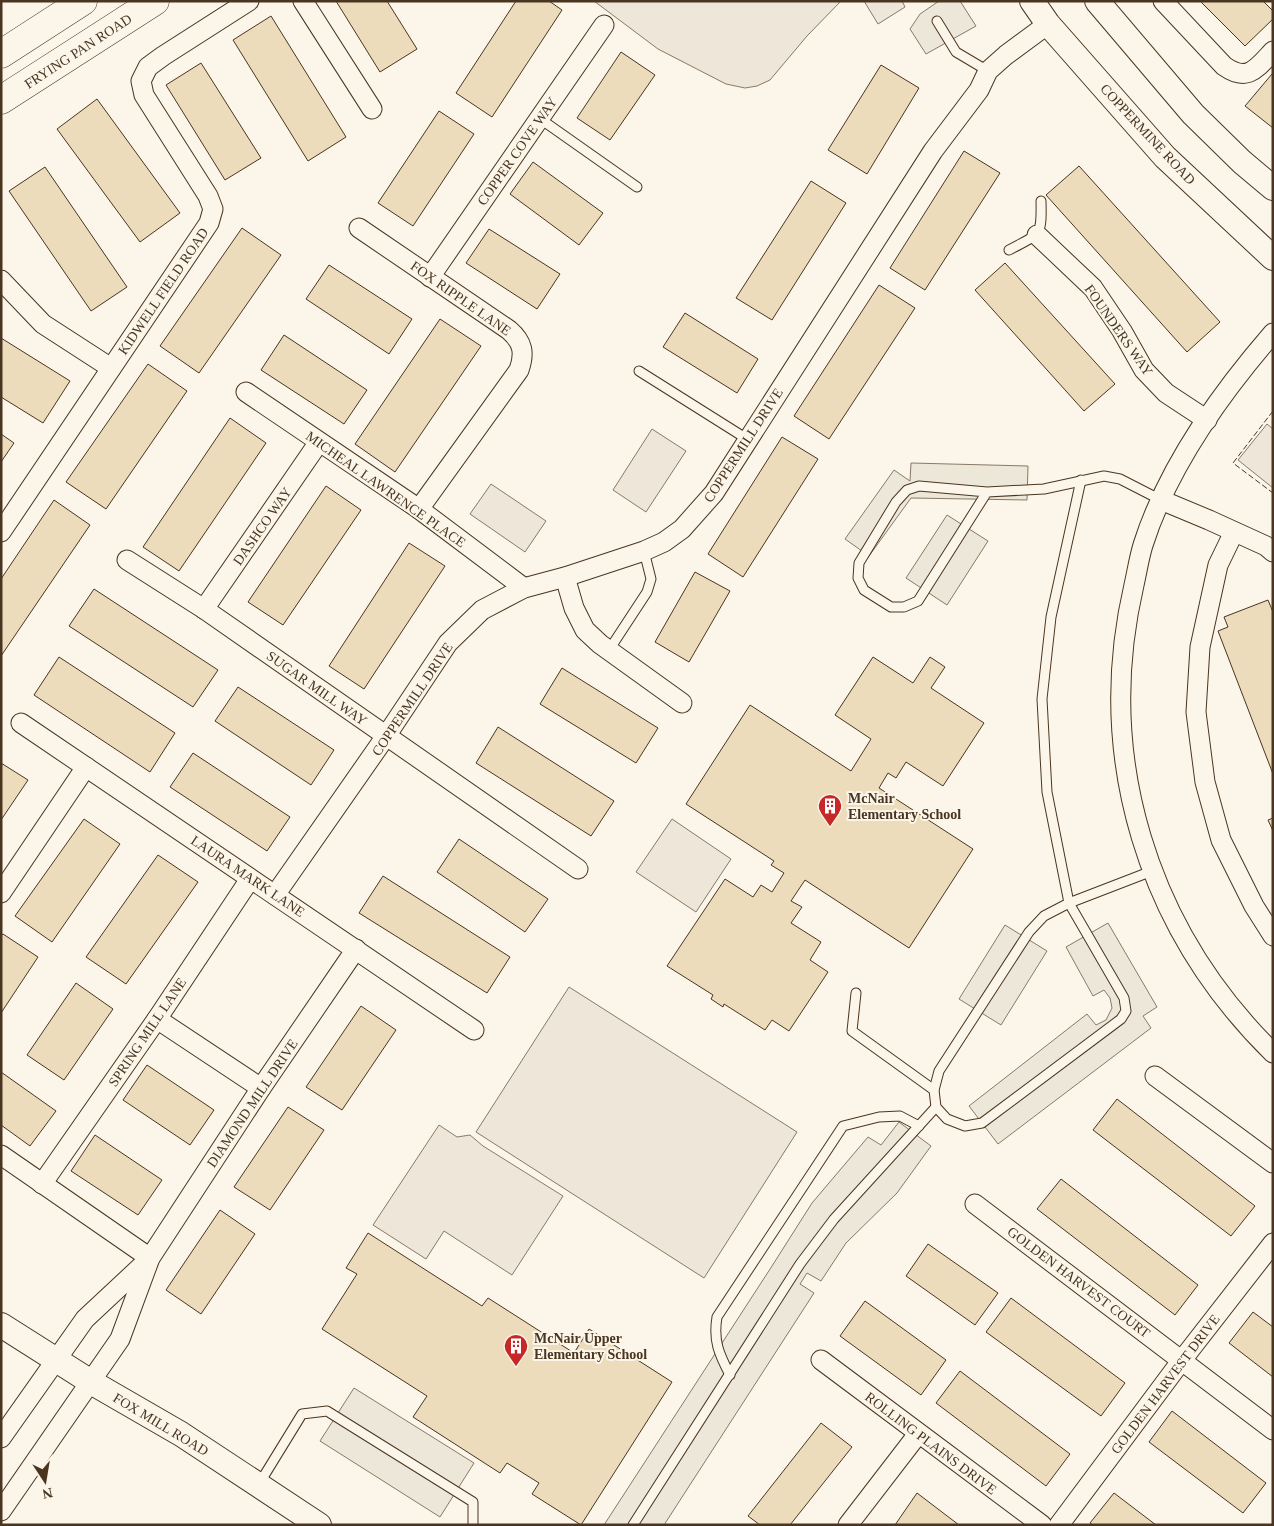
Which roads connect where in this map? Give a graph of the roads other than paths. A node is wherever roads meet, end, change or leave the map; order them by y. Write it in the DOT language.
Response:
graph roads {
  1 [pos="83,1"];
  2 [pos="156,1"];
  3 [pos="249,1"];
  4 [pos="304,1"];
  5 [pos="1032,1"];
  6 [pos="1097,1"];
  7 [pos="1163,1"];
  8 [pos="937,21"];
  9 [pos="1048,24"];
  10 [pos="604,25"];
  11 [pos="1273,51"];
  12 [pos="1,54"];
  13 [pos="988,71"];
  14 [pos="1,100"];
  15 [pos="372,110"];
  16 [pos="539,118"];
  17 [pos="637,187"];
  18 [pos="1273,188"];
  19 [pos="1041,201"];
  20 [pos="359,228"];
  21 [pos="1037,235"];
  22 [pos="1009,250"];
  23 [pos="1273,258"];
  24 [pos="430,277"];
  25 [pos="1,280"];
  26 [pos="1273,333"];
  27 [pos="111,368"];
  28 [pos="639,371"];
  29 [pos="246,392"];
  30 [pos="1207,420"];
  31 [pos="747,439"];
  32 [pos="319,442"];
  33 [pos="1082,480"];
  34 [pos="987,492"];
  35 [pos="1161,500"];
  36 [pos="419,509"];
  37 [pos="1,532"];
  38 [pos="1234,532"];
  39 [pos="644,552"];
  40 [pos="1273,552"];
  41 [pos="127,560"];
  42 [pos="565,577"];
  43 [pos="524,588"];
  44 [pos="204,609"];
  45 [pos="609,650"];
  46 [pos="682,703"];
  47 [pos="21,722"];
  48 [pos="386,736"];
  49 [pos="86,767"];
  50 [pos="578,869"];
  51 [pos="1152,871"];
  52 [pos="250,879"];
  53 [pos="1,893"];
  54 [pos="275,895"];
  55 [pos="1069,903"];
  56 [pos="1273,936"];
  57 [pos="356,949"];
  58 [pos="856,993"];
  59 [pos="157,1018"];
  60 [pos="474,1030"];
  61 [pos="1273,1053"];
  62 [pos="1155,1076"];
  63 [pos="261,1088"];
  64 [pos="934,1090"];
  65 [pos="936,1107"];
  66 [pos="919,1126"];
  67 [pos="1,1155"];
  68 [pos="1273,1164"];
  69 [pos="42,1184"];
  70 [pos="975,1204"];
  71 [pos="1273,1243"];
  72 [pos="150,1258"];
  73 [pos="1,1325"];
  74 [pos="57,1360"];
  75 [pos="821,1360"];
  76 [pos="1182,1360"];
  77 [pos="730,1375"];
  78 [pos="91,1382"];
  79 [pos="1273,1430"];
  80 [pos="918,1434"];
  81 [pos="1,1438"];
  82 [pos="258,1484"];
  83 [pos="1,1511"];
  84 [pos="319,1525"];
  85 [pos="473,1525"];
  86 [pos="633,1525"];
  87 [pos="848,1525"];
  88 [pos="1042,1525"];
  89 [pos="1059,1525"];
  1 -- 12 [label="main road"];
  2 -- 14 [label="main road, FRYING PAN ROAD"];
  3 -- 27 [label="street, KIDWELL FIELD ROAD"];
  4 -- 15 [label="street"];
  5 -- 9 [label="street, COPPERMINE ROAD"];
  6 -- 18 [label="street"];
  7 -- 11 [label="street"];
  8 -- 13 [label="lane"];
  9 -- 13 [label="street, COPPERMILL DRIVE"];
  9 -- 23 [label="street, COPPERMINE ROAD"];
  10 -- 16 [label="street, COPPER COVE WAY"];
  13 -- 31 [label="street, COPPERMILL DRIVE"];
  16 -- 17 [label="lane"];
  16 -- 24 [label="street, COPPER COVE WAY"];
  19 -- 21 [label="lane"];
  20 -- 24 [label="street, FOX RIPPLE LANE"];
  21 -- 22 [label="lane"];
  21 -- 30 [label="street, FOUNDERS WAY"];
  24 -- 36 [label="street, FOX RIPPLE LANE"];
  25 -- 27 [label="street"];
  26 -- 30 [label="street"];
  27 -- 37 [label="street, KIDWELL FIELD ROAD"];
  28 -- 31 [label="lane"];
  29 -- 32 [label="street, MICHEAL LAWRENCE PLACE"];
  30 -- 35 [label="street"];
  31 -- 39 [label="street, COPPERMILL DRIVE"];
  32 -- 36 [label="street, MICHEAL LAWRENCE PLACE"];
  32 -- 44 [label="street, DASHCO WAY"];
  33 -- 34 [label="lane"];
  33 -- 35 [label="lane"];
  33 -- 55 [label="lane"];
  34 -- 34 [label="lane"];
  35 -- 38 [label="street"];
  35 -- 51 [label="street"];
  36 -- 43 [label="street, MICHEAL LAWRENCE PLACE"];
  38 -- 40 [label="street"];
  38 -- 56 [label="street"];
  39 -- 42 [label="street, COPPERMILL DRIVE"];
  39 -- 45 [label="lane"];
  41 -- 44 [label="street, SUGAR MILL WAY"];
  42 -- 43 [label="street, COPPERMILL DRIVE"];
  42 -- 45 [label="street"];
  43 -- 48 [label="street, COPPERMILL DRIVE"];
  44 -- 48 [label="street, SUGAR MILL WAY"];
  45 -- 46 [label="street"];
  47 -- 49 [label="street, LAURA MARK LANE"];
  48 -- 50 [label="street, SUGAR MILL WAY"];
  48 -- 54 [label="street, COPPERMILL DRIVE"];
  49 -- 52 [label="street, LAURA MARK LANE"];
  49 -- 53 [label="street"];
  51 -- 55 [label="lane"];
  51 -- 61 [label="street"];
  52 -- 54 [label="street, LAURA MARK LANE"];
  52 -- 59 [label="street, SPRING MILL LANE"];
  54 -- 57 [label="street, LAURA MARK LANE"];
  55 -- 64 [label="lane"];
  55 -- 65 [label="lane"];
  57 -- 60 [label="street, LAURA MARK LANE"];
  57 -- 63 [label="street, DIAMOND MILL DRIVE"];
  58 -- 64 [label="lane"];
  59 -- 63 [label="street"];
  59 -- 69 [label="street, SPRING MILL LANE"];
  62 -- 68 [label="street"];
  63 -- 72 [label="street, DIAMOND MILL DRIVE"];
  64 -- 65 [label="lane"];
  65 -- 66 [label="lane"];
  66 -- 77 [label="lane"];
  66 -- 77 [label="lane"];
  67 -- 69 [label="street"];
  69 -- 72 [label="street"];
  70 -- 76 [label="street, GOLDEN HARVEST COURT"];
  71 -- 76 [label="street, GOLDEN HARVEST DRIVE"];
  72 -- 74 [label="street, DIAMOND MILL DRIVE"];
  72 -- 78 [label="street, DIAMOND MILL DRIVE"];
  73 -- 74 [label="street, FOX MILL ROAD"];
  74 -- 78 [label="street, FOX MILL ROAD"];
  74 -- 81 [label="street, DIAMOND MILL DRIVE"];
  75 -- 80 [label="street, ROLLING PLAINS DRIVE"];
  76 -- 79 [label="street, GOLDEN HARVEST COURT"];
  76 -- 89 [label="street, GOLDEN HARVEST DRIVE"];
  77 -- 86 [label="lane"];
  78 -- 82 [label="street, FOX MILL ROAD"];
  78 -- 83 [label="street, DIAMOND MILL DRIVE"];
  80 -- 87 [label="street"];
  80 -- 88 [label="street, ROLLING PLAINS DRIVE"];
  82 -- 84 [label="street, FOX MILL ROAD"];
  82 -- 85 [label="lane"];
}
